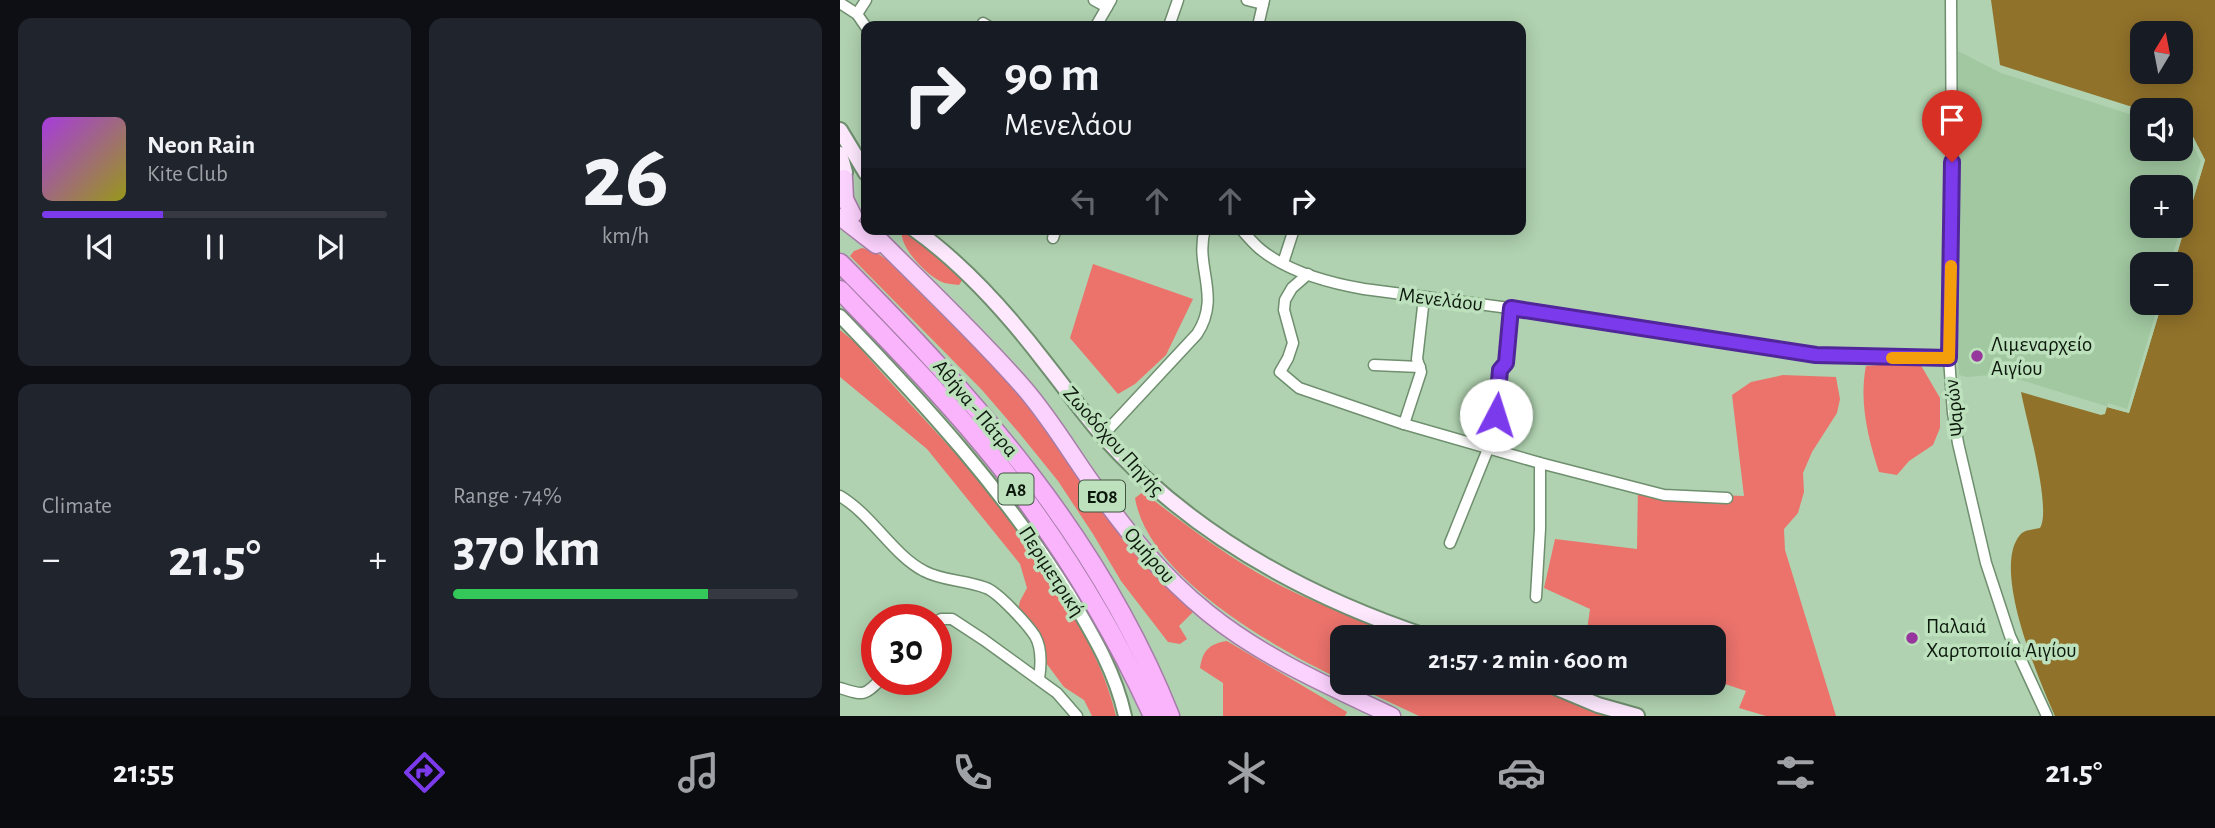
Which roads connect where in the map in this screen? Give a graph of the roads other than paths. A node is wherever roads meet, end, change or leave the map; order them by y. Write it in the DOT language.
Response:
graph roads {
  1 [pos="866,0"];
  2 [pos="1094,0"];
  3 [pos="1178,0"];
  4 [pos="1247,0"];
  5 [pos="1951,0"];
  6 [pos="1263,2"];
  7 [pos="840,4"];
  8 [pos="1109,4"];
  9 [pos="857,14"];
  10 [pos="862,21"];
  11 [pos="1099,21"];
  12 [pos="1171,21"];
  13 [pos="1259,21"];
  14 [pos="840,130"];
  15 [pos="861,165"];
  16 [pos="841,169"];
  17 [pos="840,204"];
  18 [pos="847,216"];
  19 [pos="861,228"];
  20 [pos="869,235"];
  21 [pos="875,235"];
  22 [pos="921,235"];
  23 [pos="1204,235"];
  24 [pos="1247,235"];
  25 [pos="1292,235"];
  26 [pos="840,263"];
  27 [pos="1283,263"];
  28 [pos="906,267"];
  29 [pos="1308,274"];
  30 [pos="840,290"];
  31 [pos="1424,298"];
  32 [pos="1511,308"];
  33 [pos="840,316"];
  34 [pos="1949,358"];
  35 [pos="1374,365"];
  36 [pos="1420,367"];
  37 [pos="1496,415"];
  38 [pos="1404,424"];
  39 [pos="1103,436"];
  40 [pos="1488,449"];
  41 [pos="1540,463"];
  42 [pos="840,496"];
  43 [pos="1727,498"];
  44 [pos="1450,543"];
  45 [pos="1536,597"];
  46 [pos="952,619"];
  47 [pos="1397,625"];
  48 [pos="1039,679"];
  49 [pos="840,688"];
  50 [pos="861,693"];
  51 [pos="1575,695"];
  52 [pos="1077,716"];
  53 [pos="1125,716"];
  54 [pos="1153,716"];
  55 [pos="1170,716"];
  56 [pos="1392,716"];
  57 [pos="1637,716"];
  58 [pos="2047,716"];
  1 -- 9 [label="street"];
  2 -- 8 [label="street"];
  3 -- 12 [label="street"];
  4 -- 6 [label="street"];
  5 -- 34 [label="street, Ψαρών"];
  6 -- 13 [label="street"];
  7 -- 9 [label="street"];
  8 -- 11 [label="street"];
  9 -- 10 [label="street"];
  14 -- 15 [label="main road"];
  16 -- 18 [label="main road"];
  17 -- 18 [label="main road, Ομήρου / ΕΟ8"];
  18 -- 19 [label="main road, Ομήρου / ΕΟ8"];
  20 -- 28 [label="main road, Ομήρου / ΕΟ8"];
  21 -- 28 [label="main road, Ομήρου / ΕΟ8"];
  22 -- 39 [label="main road, Ζωοδόχου Πηγής"];
  23 -- 39 [label="street"];
  24 -- 27 [label="street, Μενελάου"];
  25 -- 27 [label="street"];
  26 -- 55 [label="highway, Αθήνα - Πάτρα / Α8"];
  27 -- 29 [label="street, Μενελάου"];
  28 -- 56 [label="main road, Ομήρου / ΕΟ8"];
  29 -- 31 [label="street, Μενελάου"];
  29 -- 38 [label="street"];
  30 -- 54 [label="highway, Αθήνα - Πάτρα / Α8"];
  31 -- 32 [label="street, Μενελάου"];
  31 -- 36 [label="street"];
  32 -- 34 [label="street, Μενελάου"];
  32 -- 37 [label="street"];
  33 -- 53 [label="street, Περιμετρική"];
  34 -- 58 [label="street, Ψαρών"];
  35 -- 36 [label="street"];
  36 -- 38 [label="street"];
  38 -- 40 [label="street"];
  39 -- 47 [label="main road, Ζωοδόχου Πηγής"];
  40 -- 41 [label="street"];
  40 -- 44 [label="street"];
  41 -- 43 [label="street"];
  41 -- 45 [label="street"];
  42 -- 48 [label="street"];
  46 -- 48 [label="street"];
  48 -- 52 [label="street"];
  49 -- 50 [label="street"];
  51 -- 57 [label="main road"];
}
